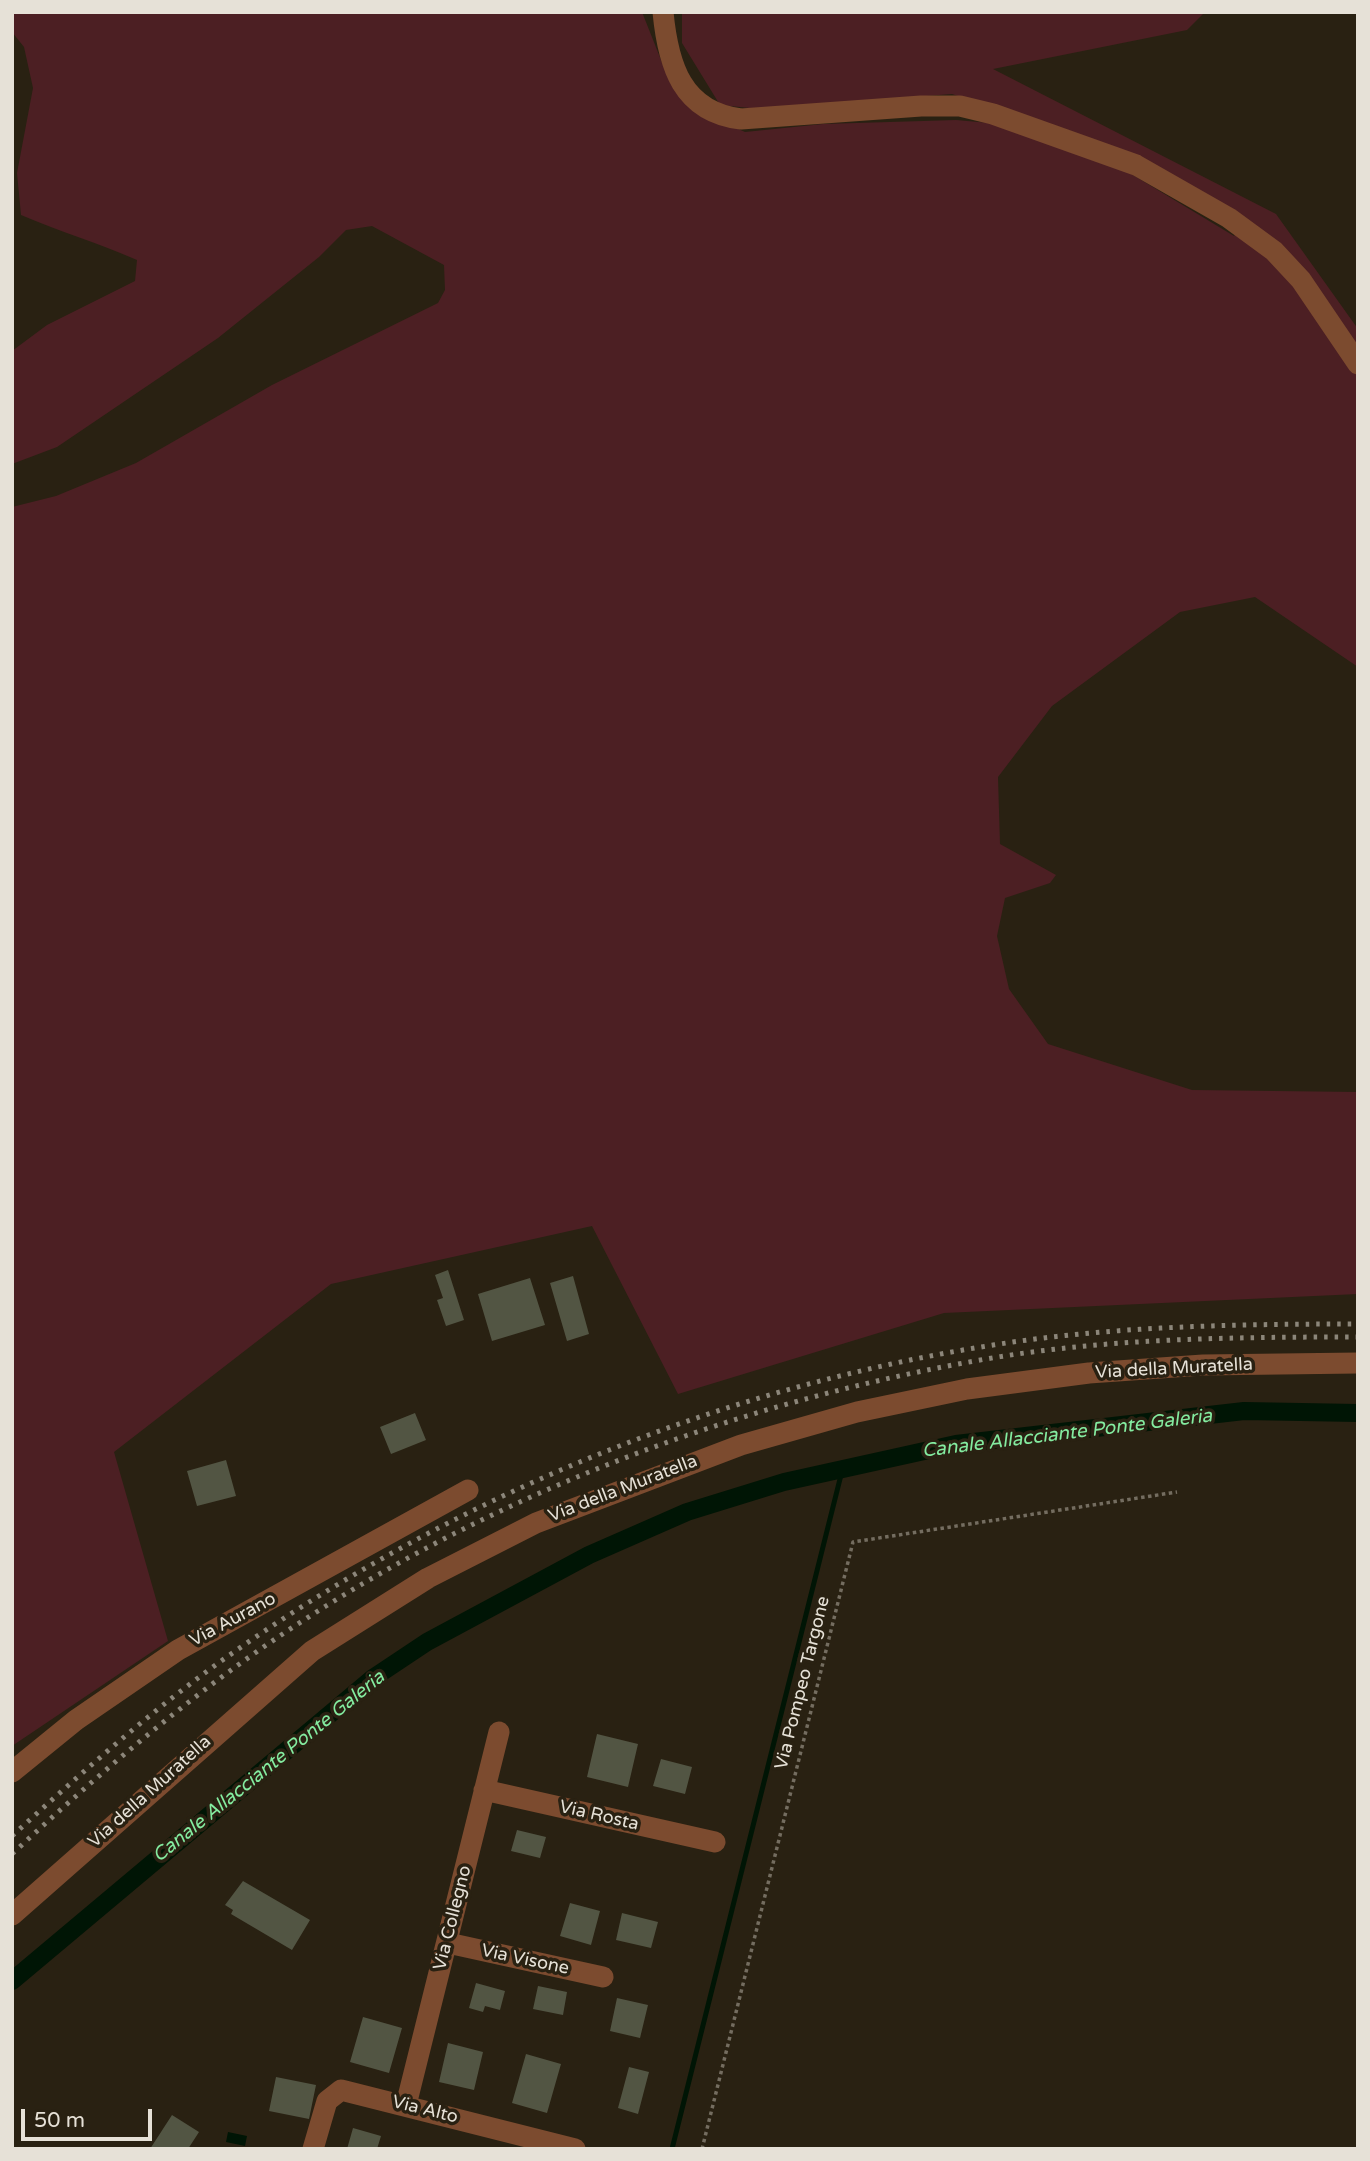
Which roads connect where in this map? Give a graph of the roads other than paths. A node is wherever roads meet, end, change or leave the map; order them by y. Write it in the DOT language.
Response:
graph roads {
  1 [pos="663,12"];
  2 [pos="1358,364"];
  3 [pos="1358,1363"];
  4 [pos="468,1490"];
  5 [pos="499,1732"];
  6 [pos="12,1772"];
  7 [pos="484,1790"];
  8 [pos="715,1842"];
  9 [pos="12,1914"];
  10 [pos="448,1942"];
  11 [pos="603,1977"];
  12 [pos="406,2105"];
  13 [pos="313,2149"];
  14 [pos="575,2149"];
  1 -- 2 [label="street"];
  3 -- 9 [label="street, Via della Muratella"];
  4 -- 6 [label="street, Via Aurano"];
  5 -- 7 [label="street, Via Collegno"];
  7 -- 8 [label="street, Via Rosta"];
  7 -- 10 [label="street, Via Collegno"];
  10 -- 11 [label="street, Via Visone"];
  10 -- 12 [label="street, Via Collegno"];
  12 -- 13 [label="street, Via Alto"];
  12 -- 14 [label="street, Via Alto"];
}
